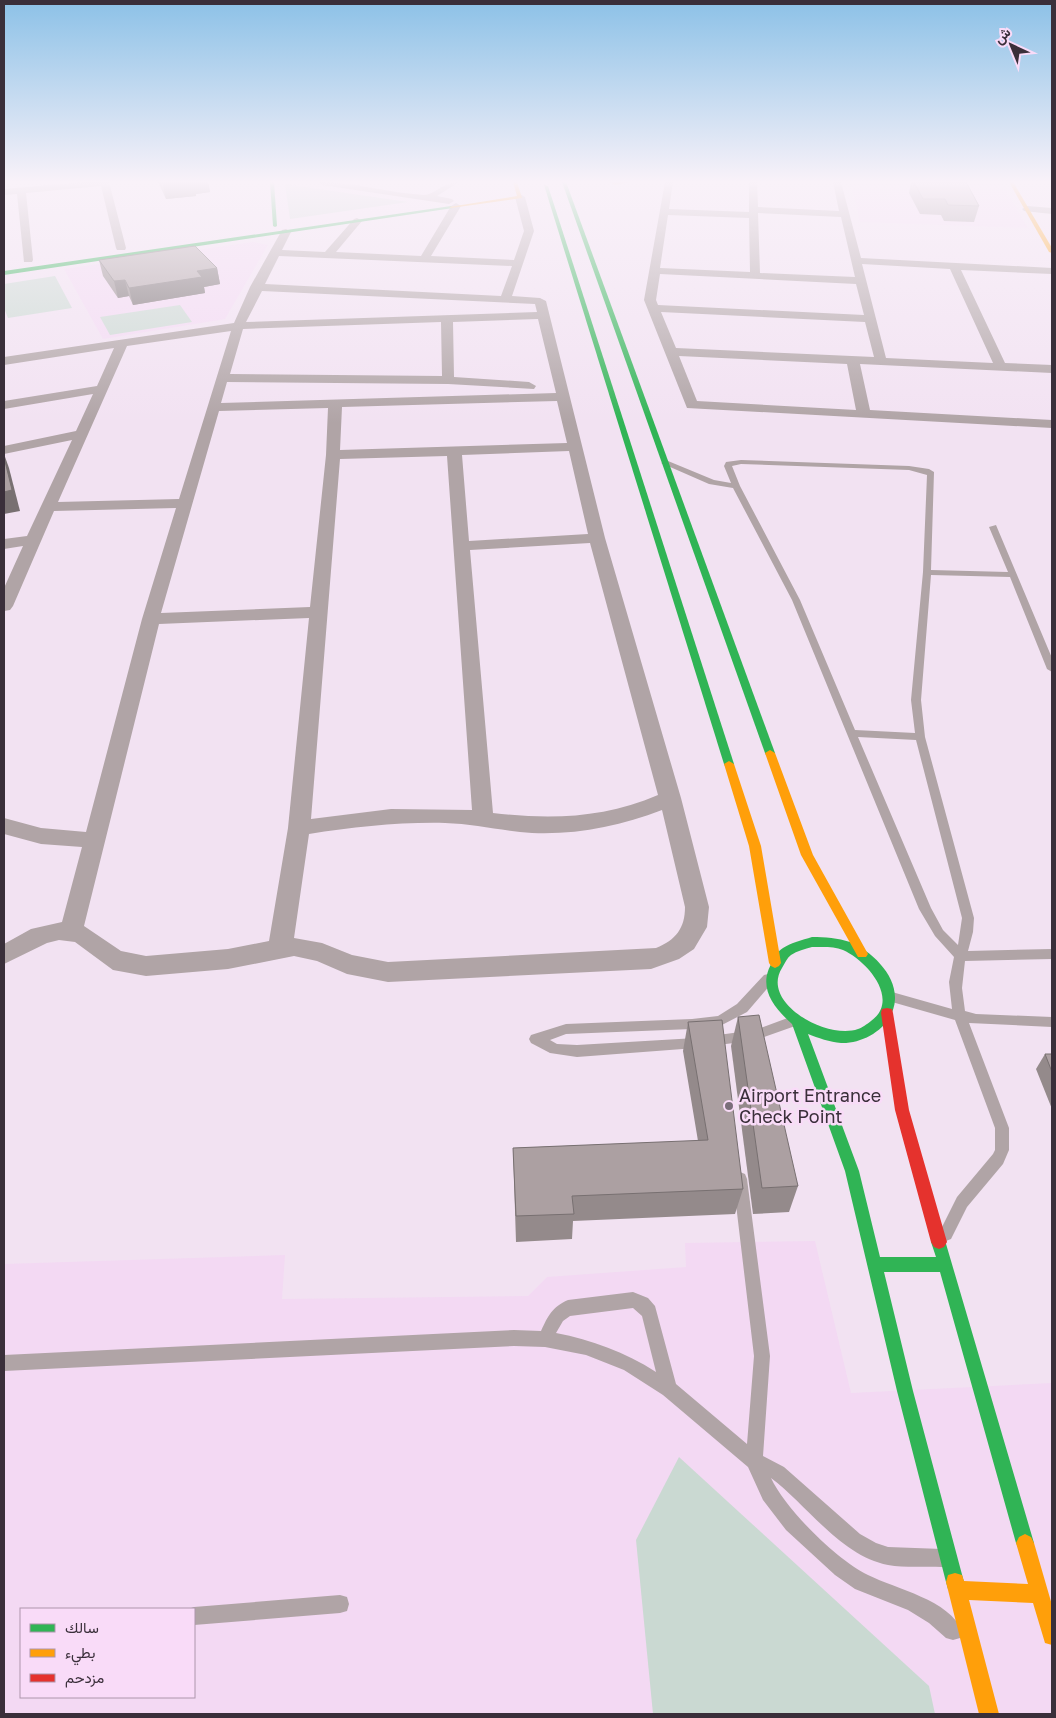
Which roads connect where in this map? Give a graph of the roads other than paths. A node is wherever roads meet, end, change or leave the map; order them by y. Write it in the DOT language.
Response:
graph roads {
  1 [pos="70,262"];
  2 [pos="269,262"];
  3 [pos="499,262"];
  4 [pos="570,262"];
  5 [pos="593,262"];
  6 [pos="655,262"];
  7 [pos="755,262"];
  8 [pos="856,262"];
  9 [pos="860,262"];
  10 [pos="518,263"];
  11 [pos="954,266"];
  12 [pos="654,271"];
  13 [pos="1052,271"];
  14 [pos="4,273"];
  15 [pos="755,276"];
  16 [pos="861,281"];
  17 [pos="256,287"];
  18 [pos="505,300"];
  19 [pos="652,308"];
  20 [pos="543,315"];
  21 [pos="447,318"];
  22 [pos="870,319"];
  23 [pos="238,326"];
  24 [pos="122,344"];
  25 [pos="673,352"];
  26 [pos="853,360"];
  27 [pos="4,361"];
  28 [pos="880,362"];
  29 [pos="1001,367"];
  30 [pos="1052,369"];
  31 [pos="222,378"];
  32 [pos="448,380"];
  33 [pos="102,389"];
  34 [pos="557,397"];
  35 [pos="335,404"];
  36 [pos="4,405"];
  37 [pos="214,407"];
  38 [pos="864,414"];
  39 [pos="1052,424"];
  40 [pos="81,434"];
  41 [pos="574,447"];
  42 [pos="4,450"];
  43 [pos="454,451"];
  44 [pos="333,455"];
  45 [pos="665,463"];
  46 [pos="736,486"];
  47 [pos="185,503"];
  48 [pos="49,507"];
  49 [pos="992,527"];
  50 [pos="597,538"];
  51 [pos="34,540"];
  52 [pos="4,544"];
  53 [pos="463,546"];
  54 [pos="927,572"];
  55 [pos="1012,575"];
  56 [pos="4,606"];
  57 [pos="318,612"];
  58 [pos="151,619"];
  59 [pos="1052,669"];
  60 [pos="852,733"];
  61 [pos="920,738"];
  62 [pos="670,798"];
  63 [pos="483,818"];
  64 [pos="4,826"];
  65 [pos="299,828"];
  66 [pos="94,840"];
  67 [pos="71,932"];
  68 [pos="280,948"];
  69 [pos="862,954"];
  70 [pos="1052,954"];
  71 [pos="4,955"];
  72 [pos="960,956"];
  73 [pos="772,969"];
  74 [pos="890,996"];
  75 [pos="888,1013"];
  76 [pos="960,1017"];
  77 [pos="720,1021"];
  78 [pos="796,1022"];
  79 [pos="1052,1022"];
  80 [pos="723,1045"];
  81 [pos="738,1168"];
  82 [pos="944,1264"];
  83 [pos="876,1265"];
  84 [pos="545,1339"];
  85 [pos="4,1363"];
  86 [pos="669,1389"];
  87 [pos="754,1461"];
  88 [pos="949,1558"];
  89 [pos="958,1590"];
  90 [pos="1046,1593"];
  91 [pos="340,1604"];
  92 [pos="195,1616"];
  93 [pos="1052,1636"];
  94 [pos="975,1655"];
  95 [pos="989,1714"];
  1 -- 14 [label="main road"];
  2 -- 17 [label="street"];
  3 -- 10 [label="street"];
  4 -- 73 [label="main road"];
  5 -- 45 [label="main road"];
  6 -- 12 [label="street"];
  7 -- 15 [label="street"];
  8 -- 16 [label="street"];
  9 -- 11 [label="street"];
  10 -- 18 [label="street"];
  11 -- 13 [label="street"];
  11 -- 29 [label="street"];
  12 -- 15 [label="street"];
  12 -- 19 [label="street"];
  15 -- 16 [label="street"];
  16 -- 22 [label="street"];
  17 -- 18 [label="street"];
  17 -- 23 [label="street"];
  18 -- 20 [label="street"];
  19 -- 22 [label="street"];
  19 -- 25 [label="street"];
  20 -- 21 [label="street"];
  20 -- 34 [label="street"];
  21 -- 23 [label="street"];
  21 -- 32 [label="street"];
  22 -- 28 [label="street"];
  23 -- 24 [label="street"];
  23 -- 31 [label="street"];
  24 -- 27 [label="street"];
  24 -- 33 [label="street"];
  25 -- 26 [label="street"];
  25 -- 38 [label="street"];
  26 -- 28 [label="street"];
  26 -- 38 [label="street"];
  28 -- 29 [label="street"];
  29 -- 30 [label="street"];
  31 -- 32 [label="street"];
  31 -- 37 [label="street"];
  32 -- 34 [label="street"];
  33 -- 36 [label="street"];
  33 -- 40 [label="street"];
  34 -- 35 [label="street"];
  34 -- 41 [label="street"];
  35 -- 37 [label="street"];
  35 -- 44 [label="street"];
  37 -- 47 [label="street"];
  38 -- 39 [label="street"];
  40 -- 42 [label="street"];
  40 -- 48 [label="street"];
  41 -- 43 [label="street"];
  41 -- 50 [label="street"];
  43 -- 44 [label="street"];
  43 -- 53 [label="street"];
  44 -- 57 [label="street"];
  45 -- 46 [label="lane"];
  45 -- 69 [label="main road"];
  46 -- 54 [label="lane"];
  46 -- 60 [label="lane"];
  47 -- 48 [label="street"];
  47 -- 58 [label="street"];
  48 -- 51 [label="street"];
  49 -- 55 [label="lane"];
  50 -- 53 [label="street"];
  50 -- 62 [label="street"];
  51 -- 52 [label="street"];
  51 -- 56 [label="street"];
  53 -- 63 [label="street"];
  54 -- 55 [label="lane"];
  54 -- 61 [label="lane"];
  55 -- 59 [label="lane"];
  57 -- 58 [label="street"];
  57 -- 65 [label="street"];
  58 -- 66 [label="street"];
  60 -- 61 [label="lane"];
  60 -- 72 [label="lane"];
  61 -- 72 [label="lane"];
  62 -- 63 [label="street"];
  62 -- 68 [label="street"];
  63 -- 65 [label="street"];
  64 -- 66 [label="street"];
  65 -- 68 [label="street"];
  66 -- 67 [label="street"];
  67 -- 68 [label="street"];
  67 -- 71 [label="street"];
  69 -- 73 [label="main road"];
  69 -- 74 [label="main road"];
  70 -- 72 [label="lane"];
  72 -- 76 [label="lane"];
  73 -- 77 [label="lane"];
  73 -- 78 [label="main road"];
  74 -- 75 [label="main road"];
  74 -- 76 [label="lane"];
  75 -- 78 [label="main road"];
  75 -- 82 [label="main road"];
  76 -- 79 [label="lane"];
  76 -- 82 [label="lane"];
  77 -- 80 [label="lane"];
  77 -- 80 [label="lane"];
  78 -- 80 [label="lane"];
  78 -- 83 [label="main road"];
  81 -- 87 [label="lane"];
  82 -- 83 [label="main road"];
  82 -- 90 [label="main road"];
  83 -- 88 [label="main road"];
  84 -- 85 [label="lane"];
  84 -- 86 [label="lane"];
  84 -- 86 [label="lane"];
  86 -- 87 [label="lane"];
  87 -- 88 [label="lane"];
  87 -- 94 [label="lane"];
  88 -- 89 [label="main road"];
  89 -- 90 [label="main road"];
  89 -- 94 [label="main road"];
  90 -- 93 [label="main road"];
  91 -- 92 [label="lane"];
  94 -- 95 [label="main road"];
}
